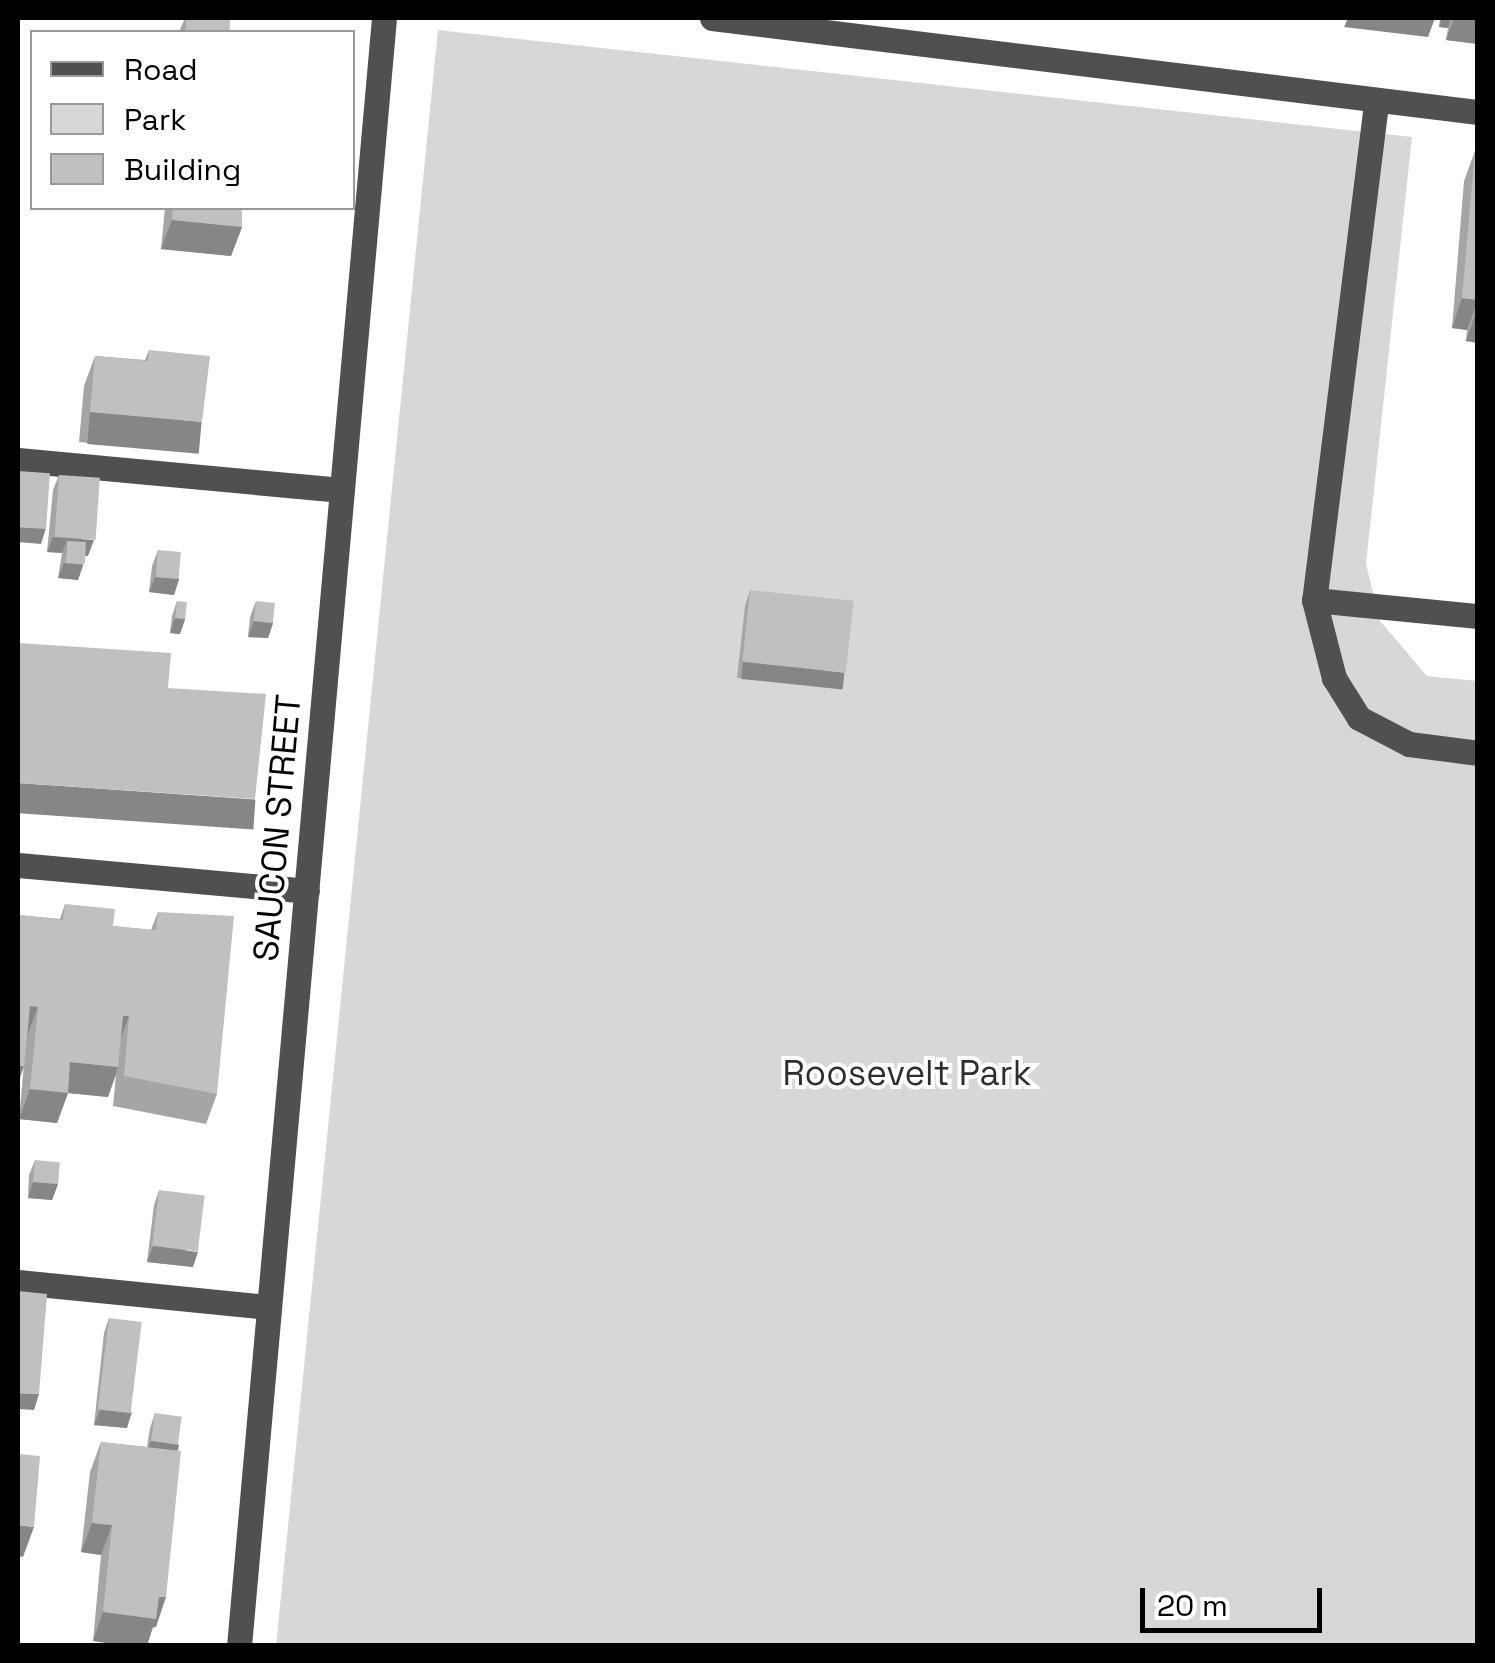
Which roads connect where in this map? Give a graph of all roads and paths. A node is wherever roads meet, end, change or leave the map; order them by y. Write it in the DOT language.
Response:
graph roads {
  1 [pos="384,18"];
  2 [pos="712,18"];
  3 [pos="831,26"];
  4 [pos="1376,104"];
  5 [pos="1478,112"];
  6 [pos="18,460"];
  7 [pos="342,490"];
  8 [pos="1314,600"];
  9 [pos="1478,616"];
  10 [pos="1478,752"];
  11 [pos="18,865"];
  12 [pos="306,891"];
  13 [pos="18,1282"];
  14 [pos="269,1306"];
  15 [pos="239,1646"];
  1 -- 7 [label="street, SAUCON STREET"];
  2 -- 3 [label="street"];
  3 -- 4 [label="street"];
  4 -- 5 [label="street"];
  4 -- 8 [label="street"];
  6 -- 7 [label="street"];
  7 -- 12 [label="street, SAUCON STREET"];
  8 -- 9 [label="street"];
  8 -- 10 [label="street"];
  11 -- 12 [label="street"];
  12 -- 14 [label="street, SAUCON STREET"];
  13 -- 14 [label="street"];
  14 -- 15 [label="street, SAUCON STREET"];
}
